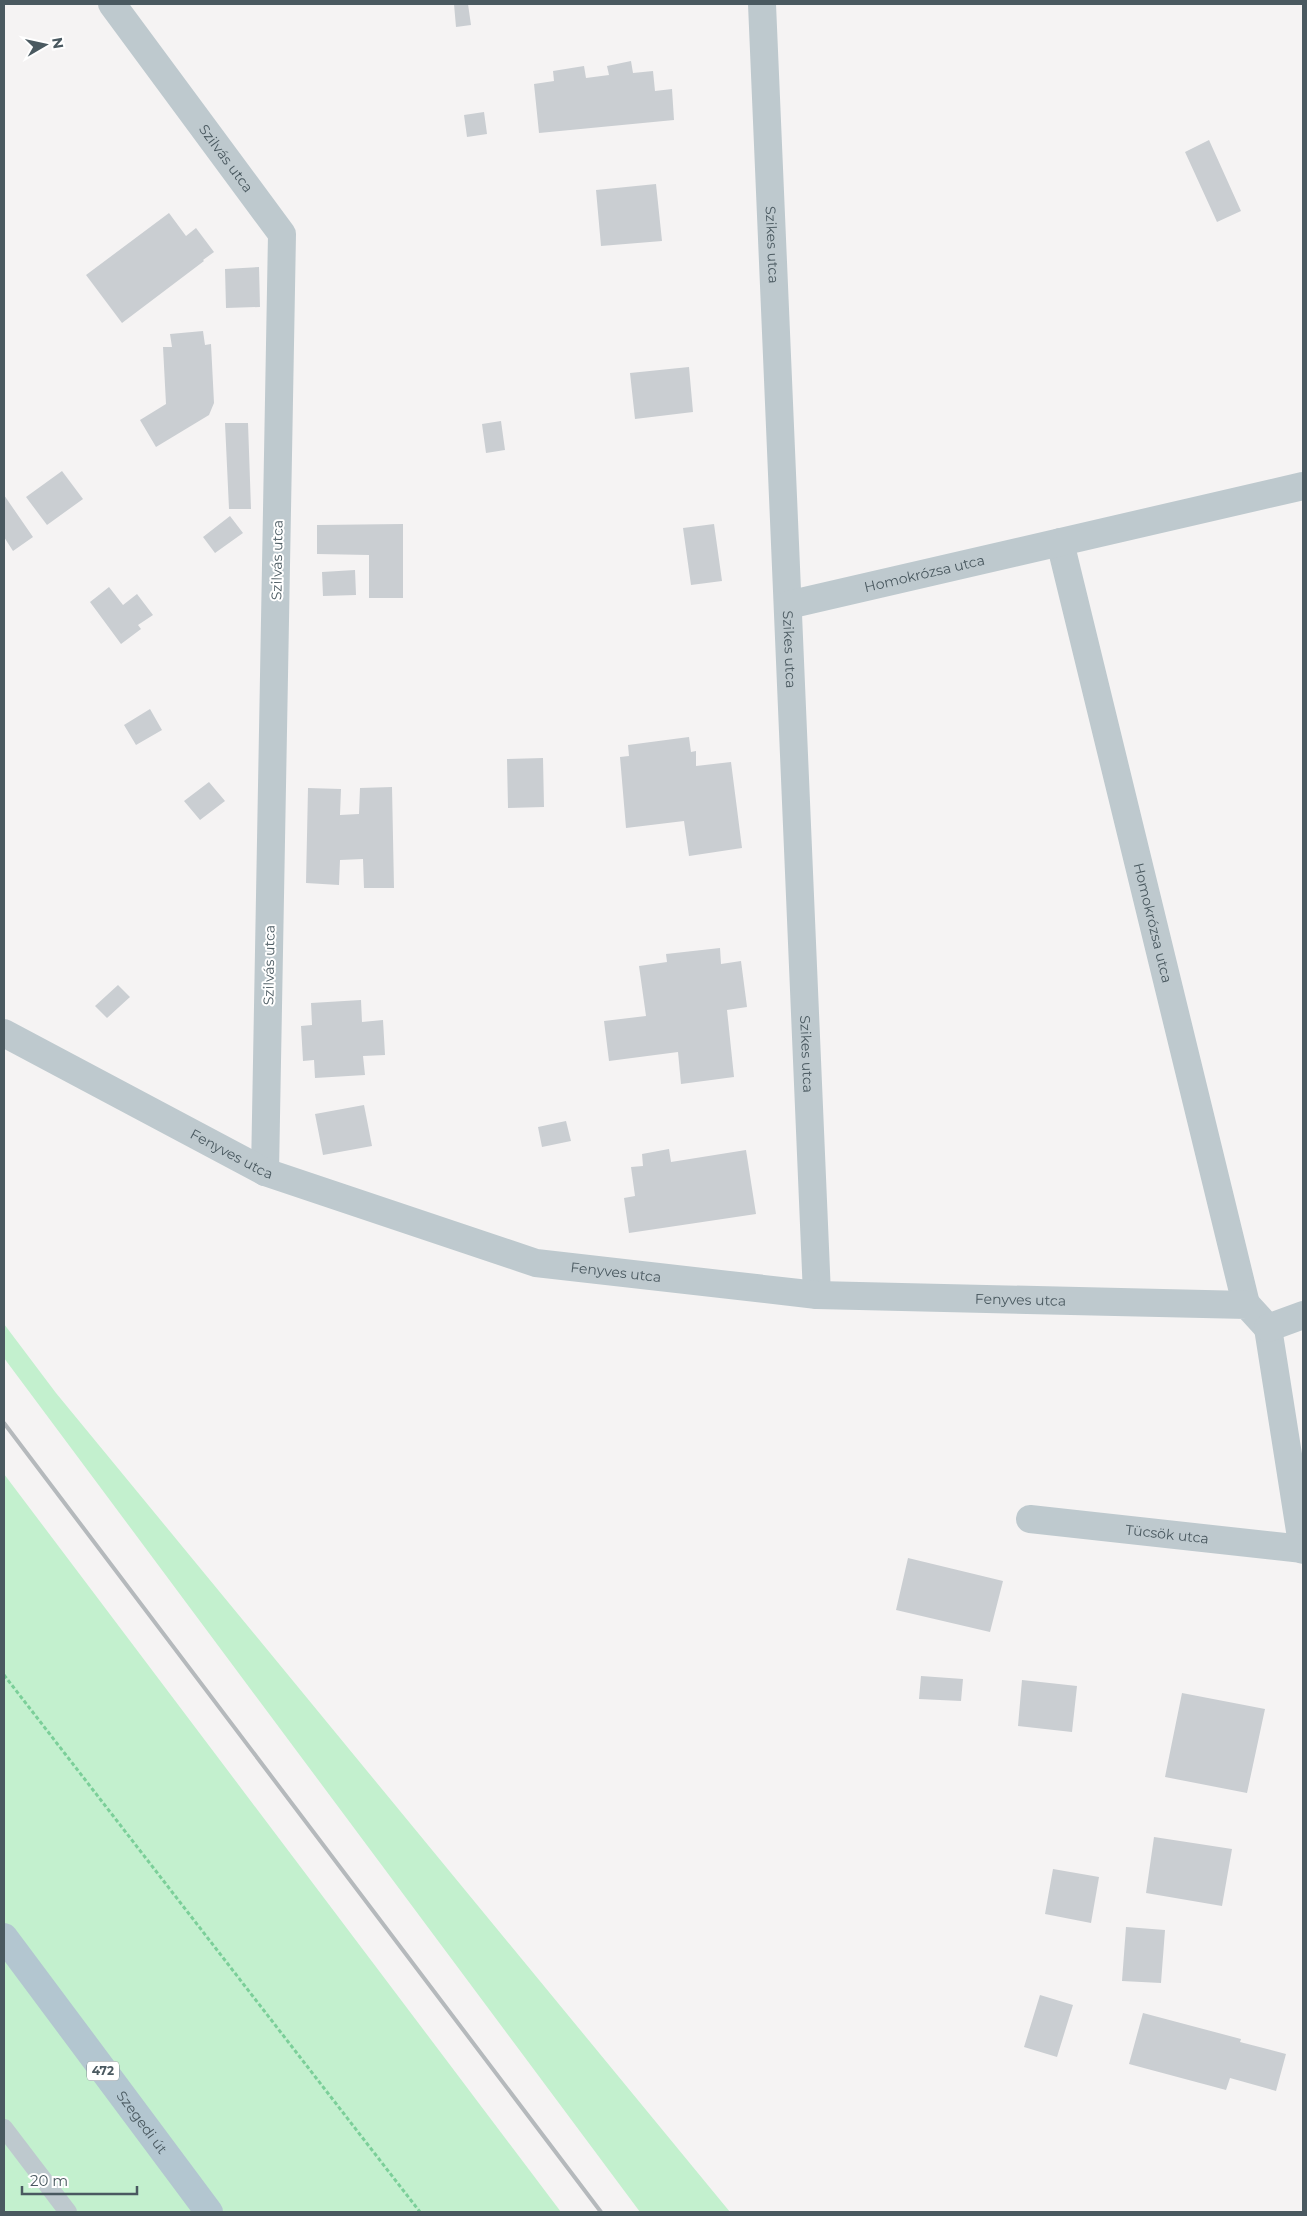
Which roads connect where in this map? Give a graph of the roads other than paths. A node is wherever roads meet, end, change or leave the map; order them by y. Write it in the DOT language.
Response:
graph roads {
  1 [pos="112,4"];
  2 [pos="762,4"];
  3 [pos="1303,486"];
  4 [pos="1060,542"];
  5 [pos="788,605"];
  6 [pos="4,1033"];
  7 [pos="265,1172"];
  8 [pos="818,1295"];
  9 [pos="1246,1304"];
  10 [pos="1303,1315"];
  11 [pos="1268,1328"];
  12 [pos="1030,1519"];
  13 [pos="1303,1550"];
  14 [pos="4,1937"];
  15 [pos="4,2128"];
  16 [pos="68,2212"];
  17 [pos="208,2212"];
  1 -- 7 [label="street, Szilvás utca"];
  2 -- 5 [label="street, Szikes utca"];
  3 -- 4 [label="street, Homokrózsa utca"];
  4 -- 5 [label="street, Homokrózsa utca"];
  4 -- 9 [label="street, Homokrózsa utca"];
  5 -- 8 [label="street, Szikes utca"];
  6 -- 7 [label="street, Fenyves utca"];
  7 -- 8 [label="street, Fenyves utca"];
  8 -- 9 [label="street, Fenyves utca"];
  9 -- 11 [label="street"];
  10 -- 11 [label="street"];
  11 -- 13 [label="street, Tücsök utca"];
  12 -- 13 [label="street, Tücsök utca"];
  14 -- 17 [label="main road, Szegedi út / 472"];
  15 -- 16 [label="lane"];
}
